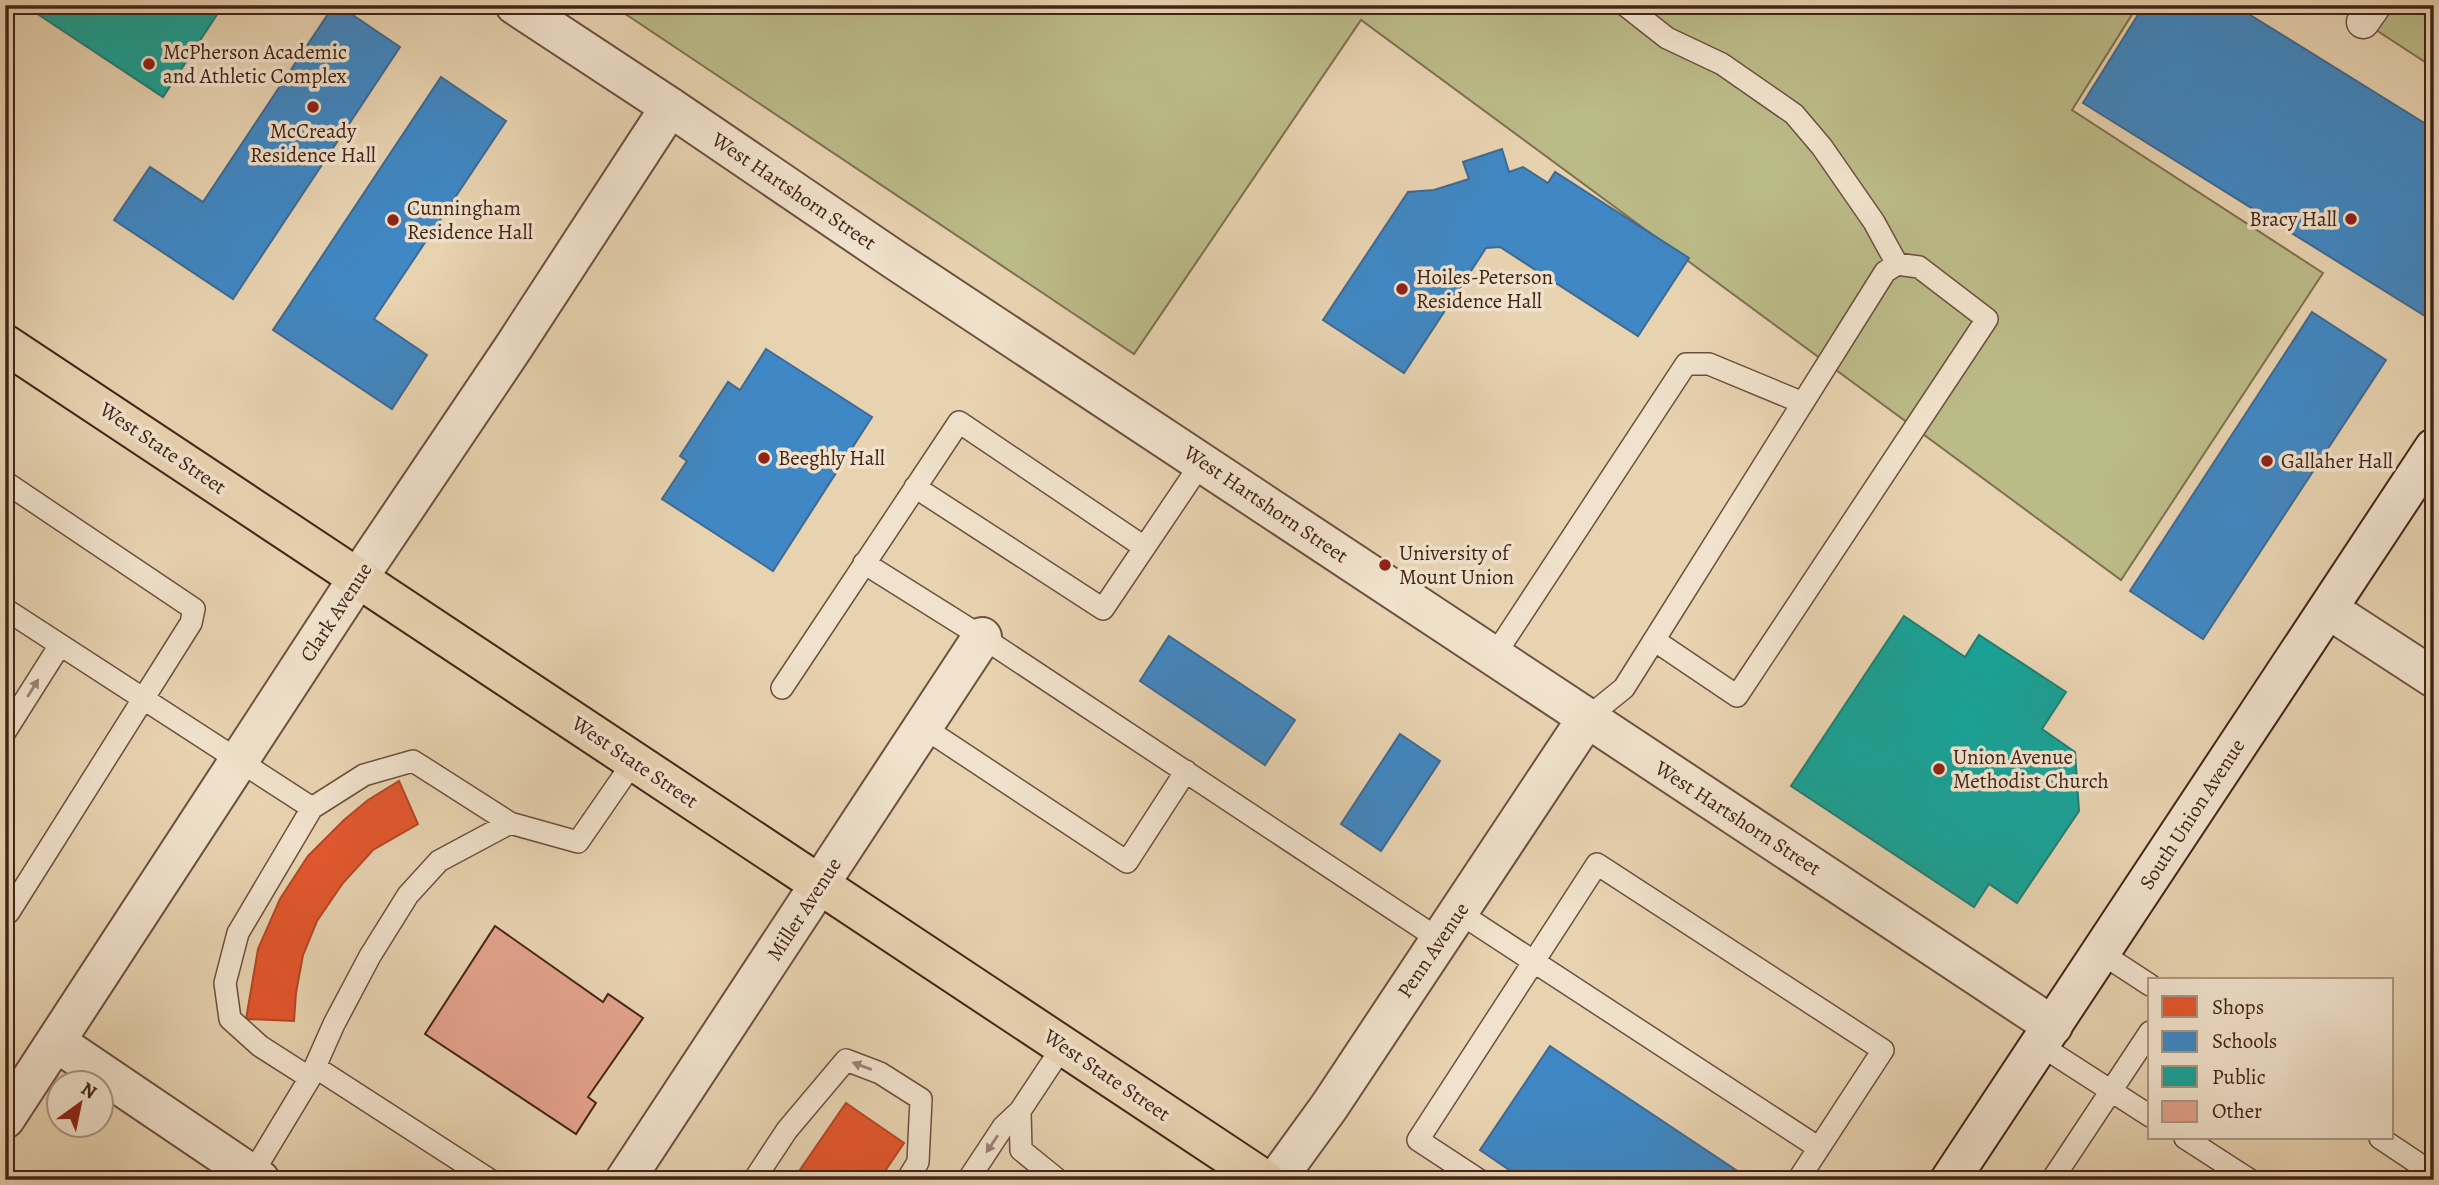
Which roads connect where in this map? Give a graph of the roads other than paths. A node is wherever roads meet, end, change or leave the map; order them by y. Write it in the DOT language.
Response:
graph roads {
  1 [pos="514,5"];
  2 [pos="1625,5"];
  3 [pos="670,107"];
  4 [pos="1897,264"];
  5 [pos="5,344"];
  6 [pos="1802,403"];
  7 [pos="2434,448"];
  8 [pos="1202,462"];
  9 [pos="5,482"];
  10 [pos="915,487"];
  11 [pos="1144,547"];
  12 [pos="864,563"];
  13 [pos="358,578"];
  14 [pos="5,609"];
  15 [pos="2328,609"];
  16 [pos="982,637"];
  17 [pos="1654,640"];
  18 [pos="60,645"];
  19 [pos="1494,656"];
  20 [pos="2434,678"];
  21 [pos="782,688"];
  22 [pos="142,698"];
  23 [pos="1587,718"];
  24 [pos="923,727"];
  25 [pos="5,732"];
  26 [pos="239,761"];
  27 [pos="634,761"];
  28 [pos="1186,771"];
  29 [pos="312,808"];
  30 [pos="510,823"];
  31 [pos="820,885"];
  32 [pos="5,912"];
  33 [pos="1449,926"];
  34 [pos="2101,953"];
  35 [pos="1534,962"];
  36 [pos="2148,984"];
  37 [pos="2046,1035"];
  38 [pos="2148,1035"];
  39 [pos="55,1042"];
  40 [pos="1063,1046"];
  41 [pos="312,1073"];
  42 [pos="2111,1090"];
  43 [pos="1020,1111"];
  44 [pos="2148,1115"];
  45 [pos="5,1119"];
  46 [pos="2188,1140"];
  47 [pos="2383,1140"];
  48 [pos="1819,1148"];
  49 [pos="2434,1174"];
  50 [pos="256,1177"];
  51 [pos="1804,1178"];
  52 [pos="490,1180"];
  53 [pos="625,1180"];
  54 [pos="754,1180"];
  55 [pos="907,1180"];
  56 [pos="968,1180"];
  57 [pos="1058,1180"];
  58 [pos="1265,1180"];
  59 [pos="1276,1180"];
  60 [pos="1479,1180"];
  61 [pos="1950,1180"];
  62 [pos="2052,1180"];
  63 [pos="2250,1180"];
  1 -- 3 [label="street, West Hartshorn Street"];
  2 -- 4 [label="lane"];
  3 -- 8 [label="street, West Hartshorn Street"];
  3 -- 13 [label="street, Clark Avenue"];
  4 -- 6 [label="lane"];
  4 -- 17 [label="lane"];
  5 -- 13 [label="highway, West State Street"];
  6 -- 17 [label="lane"];
  6 -- 19 [label="lane"];
  7 -- 15 [label="street, South Union Avenue"];
  8 -- 11 [label="lane"];
  8 -- 19 [label="street, West Hartshorn Street"];
  9 -- 22 [label="lane"];
  10 -- 11 [label="lane"];
  10 -- 11 [label="lane"];
  10 -- 12 [label="lane"];
  12 -- 16 [label="lane"];
  12 -- 21 [label="lane"];
  13 -- 26 [label="street, Clark Avenue"];
  13 -- 27 [label="highway, West State Street"];
  14 -- 18 [label="lane"];
  15 -- 20 [label="street"];
  15 -- 34 [label="street, South Union Avenue"];
  16 -- 24 [label="street, Miller Avenue"];
  16 -- 28 [label="lane"];
  17 -- 23 [label="lane"];
  18 -- 22 [label="lane"];
  25 -- 18 [label="lane, one-way"];
  19 -- 23 [label="street, West Hartshorn Street"];
  22 -- 26 [label="lane"];
  22 -- 32 [label="lane"];
  23 -- 33 [label="street, Penn Avenue"];
  23 -- 37 [label="street, West Hartshorn Street"];
  24 -- 28 [label="lane"];
  24 -- 31 [label="street, Miller Avenue"];
  26 -- 29 [label="lane"];
  26 -- 39 [label="street, Clark Avenue"];
  27 -- 30 [label="lane"];
  27 -- 31 [label="highway, West State Street"];
  28 -- 33 [label="lane"];
  29 -- 30 [label="lane"];
  29 -- 41 [label="lane"];
  30 -- 41 [label="lane"];
  31 -- 40 [label="highway, West State Street"];
  31 -- 53 [label="street, Miller Avenue"];
  33 -- 35 [label="lane"];
  33 -- 59 [label="street, Penn Avenue"];
  34 -- 36 [label="lane"];
  34 -- 37 [label="street, South Union Avenue"];
  35 -- 48 [label="lane"];
  35 -- 48 [label="lane"];
  35 -- 60 [label="lane"];
  37 -- 42 [label="lane"];
  37 -- 61 [label="street, South Union Avenue"];
  38 -- 42 [label="lane"];
  39 -- 45 [label="street, Clark Avenue"];
  39 -- 50 [label="street"];
  40 -- 43 [label="lane"];
  40 -- 58 [label="highway, West State Street"];
  41 -- 50 [label="lane"];
  41 -- 52 [label="lane"];
  42 -- 44 [label="lane"];
  42 -- 62 [label="lane"];
  43 -- 56 [label="lane, one-way"];
  43 -- 57 [label="lane"];
  46 -- 63 [label="lane"];
  47 -- 49 [label="lane"];
  48 -- 51 [label="lane"];
  55 -- 54 [label="lane, one-way"];
}
